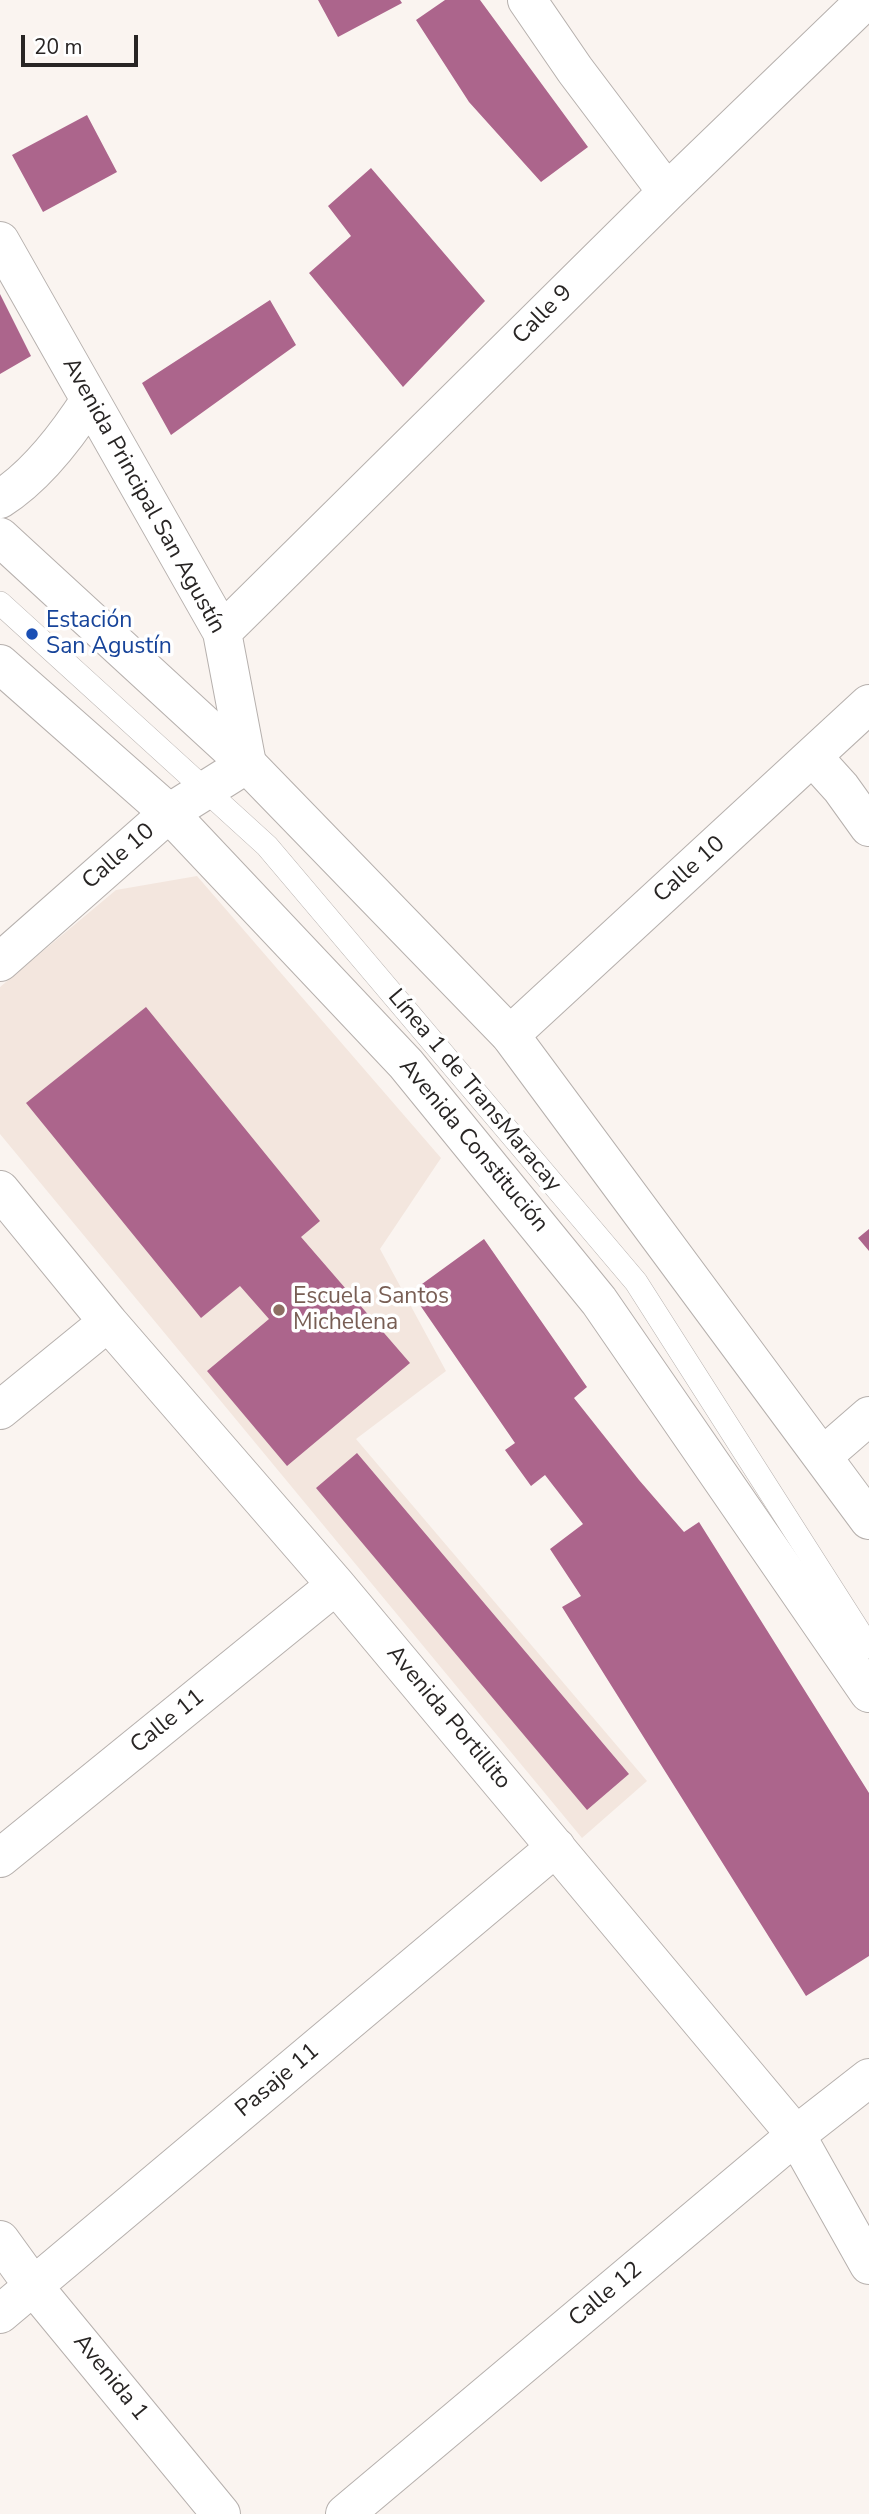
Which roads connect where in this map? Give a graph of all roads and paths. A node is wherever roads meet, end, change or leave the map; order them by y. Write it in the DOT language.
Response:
graph roads {
  1 [pos="527,0"];
  2 [pos="866,0"];
  3 [pos="667,192"];
  4 [pos="0,241"];
  5 [pos="90,400"];
  6 [pos="0,499"];
  7 [pos="0,537"];
  8 [pos="0,603"];
  9 [pos="222,632"];
  10 [pos="0,664"];
  11 [pos="869,704"];
  12 [pos="813,757"];
  13 [pos="247,764"];
  14 [pos="206,790"];
  15 [pos="169,813"];
  16 [pos="869,828"];
  17 [pos="0,962"];
  18 [pos="510,1035"];
  19 [pos="0,1190"];
  20 [pos="108,1322"];
  21 [pos="0,1410"];
  22 [pos="869,1416"];
  23 [pos="823,1456"];
  24 [pos="869,1520"];
  25 [pos="336,1585"];
  26 [pos="869,1647"];
  27 [pos="869,1693"];
  28 [pos="556,1847"];
  29 [pos="0,1858"];
  30 [pos="869,2078"];
  31 [pos="796,2135"];
  32 [pos="0,2240"];
  33 [pos="869,2265"];
  34 [pos="34,2287"];
  35 [pos="0,2314"];
  36 [pos="221,2514"];
  37 [pos="345,2514"];
  1 -- 3 [label="street"];
  2 -- 3 [label="street, Calle 9"];
  3 -- 9 [label="street, Calle 9"];
  4 -- 5 [label="street, Avenida Principal San Agustín"];
  5 -- 6 [label="street"];
  5 -- 9 [label="street, Avenida Principal San Agustín"];
  7 -- 13 [label="street"];
  8 -- 14 [label="lane, Línea 1 de TransMaracay"];
  9 -- 13 [label="street, Avenida Principal San Agustín"];
  10 -- 15 [label="street, Avenida Constitución"];
  11 -- 12 [label="street, Calle 10"];
  12 -- 16 [label="street"];
  12 -- 18 [label="street, Calle 10"];
  13 -- 14 [label="street, Calle 10"];
  13 -- 18 [label="street"];
  14 -- 15 [label="street, Calle 10"];
  14 -- 26 [label="lane, Línea 1 de TransMaracay"];
  15 -- 17 [label="street, Calle 10"];
  15 -- 27 [label="street, Avenida Constitución"];
  18 -- 23 [label="street"];
  19 -- 20 [label="street, Avenida Portillito"];
  20 -- 21 [label="street"];
  20 -- 25 [label="street, Avenida Portillito"];
  22 -- 23 [label="street"];
  23 -- 24 [label="street"];
  25 -- 28 [label="street, Avenida Portillito"];
  25 -- 29 [label="street, Calle 11"];
  28 -- 31 [label="street, Avenida Portillito"];
  28 -- 34 [label="street, Pasaje 11"];
  30 -- 31 [label="street, Calle 12"];
  31 -- 33 [label="street, Avenida Portillito"];
  31 -- 37 [label="street, Calle 12"];
  32 -- 34 [label="street, Avenida 1"];
  34 -- 35 [label="street, Pasaje 11"];
  34 -- 36 [label="street, Avenida 1"];
}
